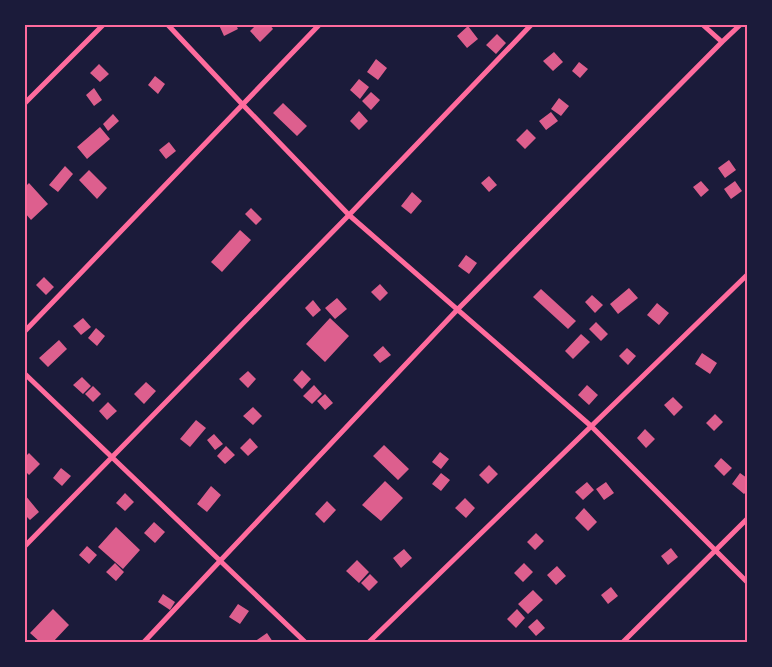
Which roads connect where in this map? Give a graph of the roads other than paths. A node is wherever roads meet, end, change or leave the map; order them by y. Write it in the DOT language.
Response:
graph roads {
  1 [pos="103,25"];
  2 [pos="168,25"];
  3 [pos="319,25"];
  4 [pos="531,25"];
  5 [pos="703,25"];
  6 [pos="740,25"];
  7 [pos="722,42"];
  8 [pos="25,102"];
  9 [pos="243,105"];
  10 [pos="349,215"];
  11 [pos="747,275"];
  12 [pos="457,310"];
  13 [pos="25,331"];
  14 [pos="25,374"];
  15 [pos="591,426"];
  16 [pos="112,457"];
  17 [pos="747,519"];
  18 [pos="25,546"];
  19 [pos="716,551"];
  20 [pos="220,561"];
  21 [pos="747,582"];
  22 [pos="144,642"];
  23 [pos="305,642"];
  24 [pos="369,642"];
  25 [pos="623,642"];
  1 -- 8 [label="street"];
  2 -- 9 [label="street"];
  3 -- 9 [label="street"];
  4 -- 10 [label="street"];
  5 -- 7 [label="street"];
  6 -- 7 [label="street"];
  7 -- 12 [label="street"];
  9 -- 10 [label="street"];
  9 -- 13 [label="street"];
  10 -- 12 [label="street"];
  10 -- 16 [label="street"];
  11 -- 15 [label="street"];
  12 -- 15 [label="street"];
  12 -- 20 [label="street"];
  14 -- 16 [label="street"];
  15 -- 19 [label="street"];
  15 -- 24 [label="street"];
  16 -- 18 [label="street"];
  16 -- 20 [label="street"];
  17 -- 19 [label="street"];
  19 -- 21 [label="street"];
  19 -- 25 [label="street"];
  20 -- 22 [label="street"];
  20 -- 23 [label="street"];
}
